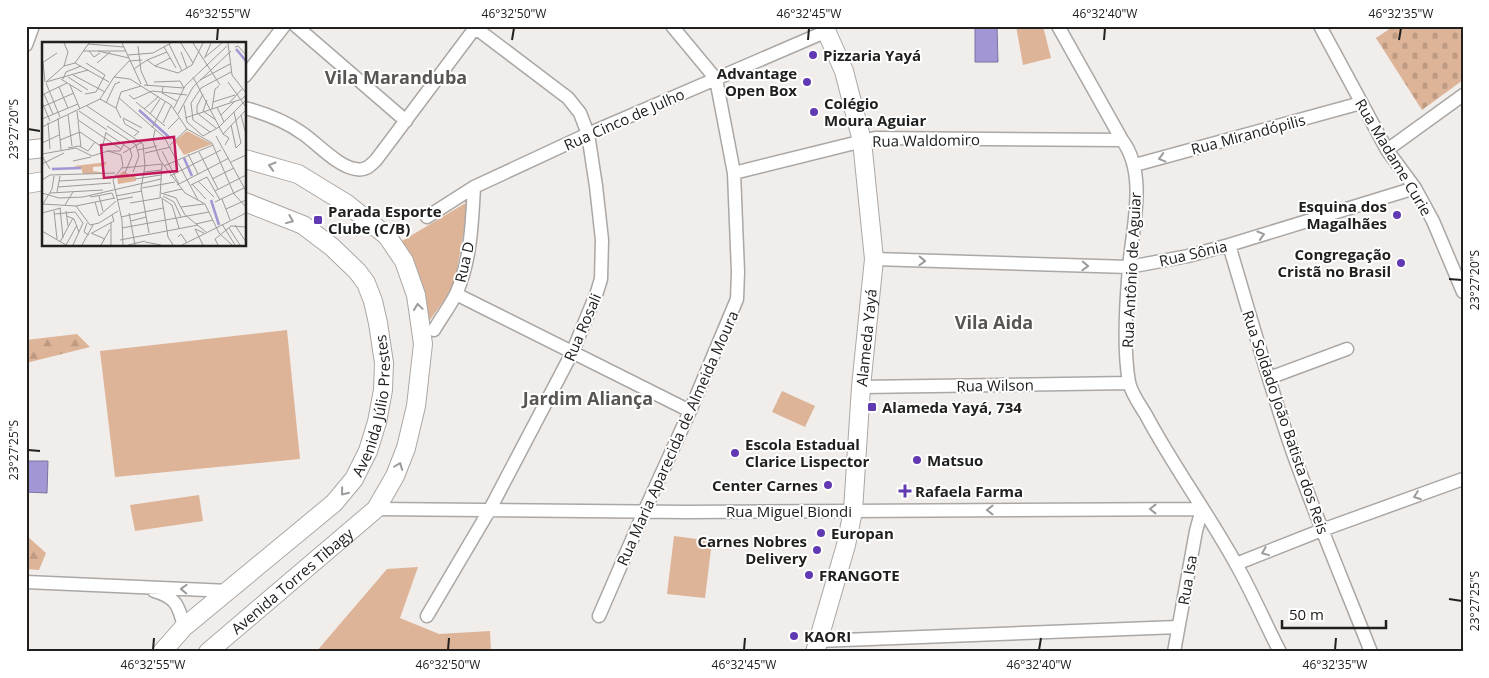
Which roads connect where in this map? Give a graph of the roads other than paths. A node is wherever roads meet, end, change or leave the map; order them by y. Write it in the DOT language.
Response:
graph roads {
  1 [pos="32,26"];
  2 [pos="284,26"];
  3 [pos="296,26"];
  4 [pos="672,26"];
  5 [pos="1058,26"];
  6 [pos="1320,26"];
  7 [pos="474,27"];
  8 [pos="826,29"];
  9 [pos="26,45"];
  10 [pos="246,75"];
  11 [pos="716,79"];
  12 [pos="1463,95"];
  13 [pos="1361,103"];
  14 [pos="246,108"];
  15 [pos="406,121"];
  16 [pos="588,134"];
  17 [pos="1122,140"];
  18 [pos="862,141"];
  19 [pos="42,148"];
  20 [pos="26,150"];
  21 [pos="1387,150"];
  22 [pos="246,159"];
  23 [pos="1135,165"];
  24 [pos="734,173"];
  25 [pos="42,181"];
  26 [pos="26,184"];
  27 [pos="474,187"];
  28 [pos="1415,188"];
  29 [pos="246,202"];
  30 [pos="427,217"];
  31 [pos="1229,245"];
  32 [pos="874,259"];
  33 [pos="1129,268"];
  34 [pos="1463,292"];
  35 [pos="456,294"];
  36 [pos="434,330"];
  37 [pos="1347,349"];
  38 [pos="572,353"];
  39 [pos="1269,378"];
  40 [pos="1129,383"];
  41 [pos="861,387"];
  42 [pos="690,411"];
  43 [pos="1463,479"];
  44 [pos="376,509"];
  45 [pos="1202,509"];
  46 [pos="853,511"];
  47 [pos="490,512"];
  48 [pos="644,512"];
  49 [pos="1322,530"];
  50 [pos="1236,564"];
  51 [pos="26,582"];
  52 [pos="140,587"];
  53 [pos="229,591"];
  54 [pos="427,616"];
  55 [pos="599,616"];
  56 [pos="184,627"];
  57 [pos="1178,627"];
  58 [pos="817,647"];
  59 [pos="162,652"];
  60 [pos="208,652"];
  61 [pos="1174,652"];
  62 [pos="1280,652"];
  63 [pos="1371,652"];
  1 -- 9 [label="street"];
  2 -- 10 [label="street"];
  3 -- 15 [label="street"];
  4 -- 11 [label="street"];
  5 -- 17 [label="street, Rua Antônio de Aguiar"];
  6 -- 13 [label="street, Rua Madame Curie"];
  7 -- 15 [label="street"];
  7 -- 16 [label="street, Rua Rosali"];
  8 -- 11 [label="street, Rua Cinco de Julho"];
  8 -- 18 [label="main road, Alameda Yayá"];
  11 -- 16 [label="street, Rua Cinco de Julho"];
  11 -- 24 [label="street, Rua Maria Aparecida de Almeida Moura"];
  12 -- 21 [label="street"];
  13 -- 21 [label="street, Rua Madame Curie"];
  13 -- 23 [label="street, Rua Mirandópilis, one-way"];
  14 -- 15 [label="street"];
  16 -- 27 [label="street, Rua Cinco de Julho"];
  16 -- 38 [label="street, Rua Rosali"];
  17 -- 18 [label="street, Rua Waldomiro"];
  17 -- 23 [label="street, Rua Antônio de Aguiar"];
  18 -- 24 [label="street, Rua Waldomiro"];
  18 -- 32 [label="main road, Alameda Yayá"];
  19 -- 20 [label="main road"];
  21 -- 28 [label="street, Rua Madame Curie"];
  44 -- 22 [label="main road, one-way"];
  23 -- 33 [label="street, Rua Antônio de Aguiar"];
  24 -- 42 [label="street, Rua Maria Aparecida de Almeida Moura"];
  25 -- 26 [label="main road"];
  27 -- 30 [label="street, Rua Cinco de Julho"];
  27 -- 35 [label="street, Rua D"];
  31 -- 28 [label="street, Rua Sônia, one-way"];
  28 -- 34 [label="street, Rua Madame Curie"];
  29 -- 53 [label="main road, Avenida Júlio Prestes, one-way"];
  31 -- 33 [label="street, Rua Sônia"];
  31 -- 39 [label="street, Rua Soldado João Batista dos Reis"];
  32 -- 33 [label="street, Rua Sônia, one-way"];
  32 -- 41 [label="main road, Alameda Yayá"];
  33 -- 40 [label="street, Rua Antônio de Aguiar"];
  35 -- 36 [label="street, Rua D"];
  35 -- 38 [label="street"];
  37 -- 39 [label="street"];
  38 -- 42 [label="street"];
  38 -- 47 [label="street, Rua Rosali"];
  39 -- 49 [label="street, Rua Soldado João Batista dos Reis"];
  40 -- 41 [label="street, Rua Wilson"];
  40 -- 45 [label="street, Rua Antônio de Aguiar"];
  41 -- 46 [label="main road, Alameda Yayá"];
  42 -- 48 [label="street, Rua Maria Aparecida de Almeida Moura"];
  43 -- 49 [label="street, one-way"];
  44 -- 47 [label="street, Rua Miguel Biondi"];
  44 -- 60 [label="main road, Avenida Torres Tibagy"];
  45 -- 46 [label="street, Rua Miguel Biondi, one-way"];
  45 -- 50 [label="street, Rua Antônio de Aguiar"];
  45 -- 57 [label="street, Rua Isa"];
  46 -- 48 [label="street, Rua Miguel Biondi"];
  46 -- 58 [label="main road, Alameda Yayá"];
  47 -- 48 [label="street, Rua Miguel Biondi"];
  47 -- 54 [label="street, Rua Rosali"];
  48 -- 55 [label="street, Rua Maria Aparecida de Almeida Moura"];
  49 -- 50 [label="street, one-way"];
  49 -- 63 [label="street, Rua Soldado João Batista dos Reis"];
  50 -- 62 [label="street, Rua Antônio de Aguiar"];
  51 -- 52 [label="street"];
  53 -- 52 [label="street, one-way"];
  52 -- 56 [label="street"];
  53 -- 56 [label="main road, Avenida Júlio Prestes"];
  56 -- 59 [label="main road, Avenida Júlio Prestes"];
  57 -- 58 [label="street"];
  57 -- 61 [label="street, Rua Isa"];
}
